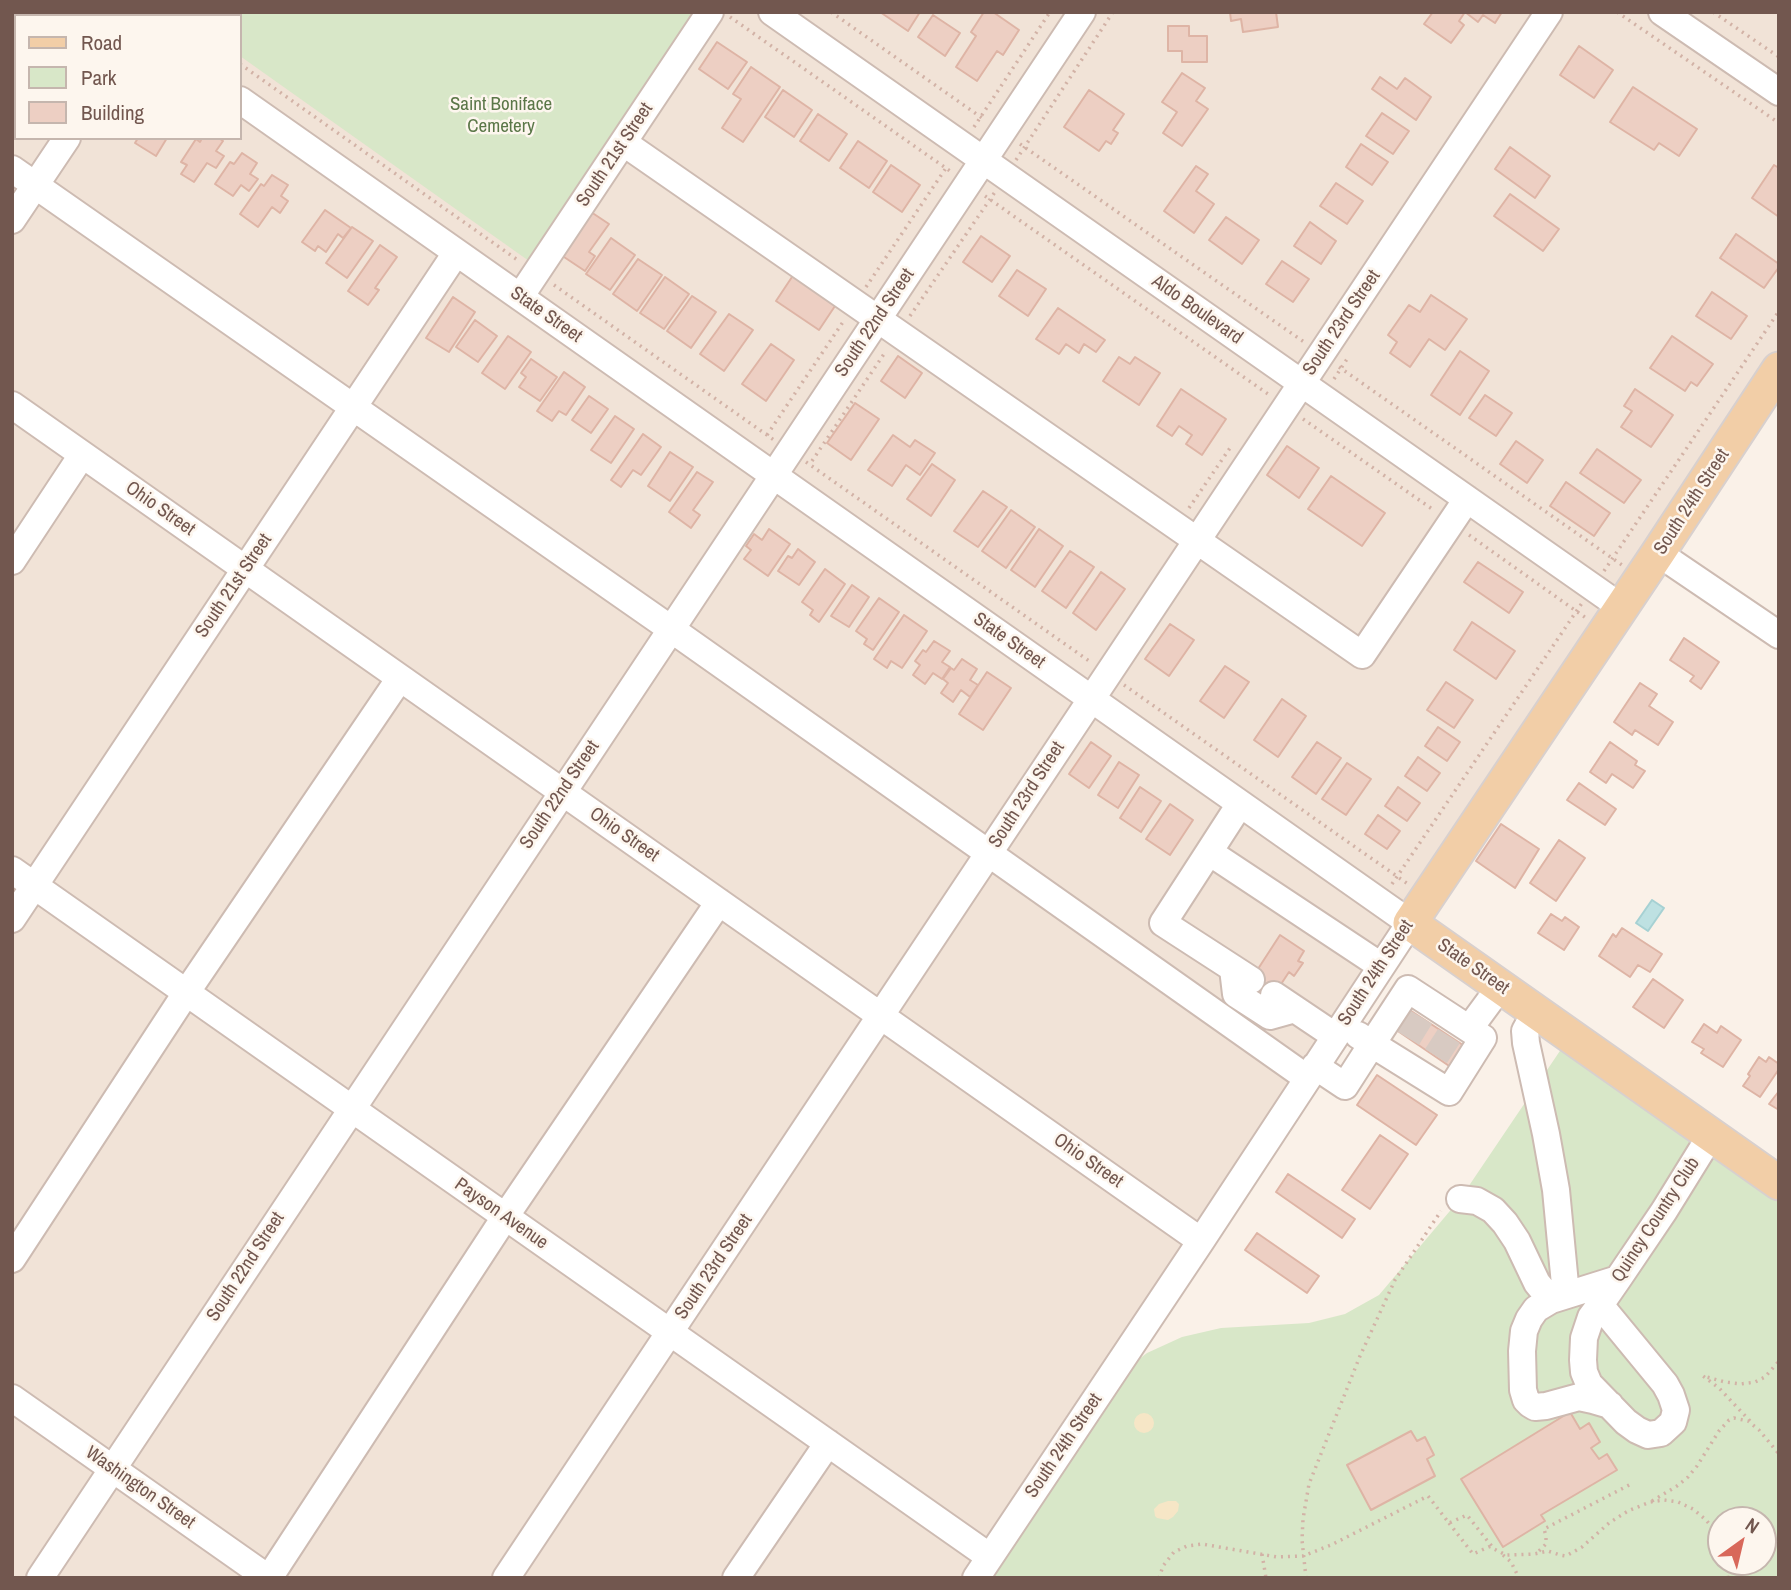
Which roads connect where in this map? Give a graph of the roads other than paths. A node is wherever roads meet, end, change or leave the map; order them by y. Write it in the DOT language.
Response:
graph roads {
  1 [pos="710,12"];
  2 [pos="772,12"];
  3 [pos="1082,12"];
  4 [pos="1549,12"];
  5 [pos="1662,12"];
  6 [pos="1779,92"];
  7 [pos="242,101"];
  8 [pos="66,140"];
  9 [pos="624,143"];
  10 [pos="972,153"];
  11 [pos="12,169"];
  12 [pos="36,185"];
  13 [pos="12,220"];
  14 [pos="456,253"];
  15 [pos="520,297"];
  16 [pos="877,320"];
  17 [pos="1779,369"];
  18 [pos="1302,384"];
  19 [pos="12,405"];
  20 [pos="353,407"];
  21 [pos="82,455"];
  22 [pos="774,476"];
  23 [pos="1467,499"];
  24 [pos="1187,533"];
  25 [pos="12,561"];
  26 [pos="1650,565"];
  27 [pos="246,569"];
  28 [pos="1613,619"];
  29 [pos="671,629"];
  30 [pos="1779,635"];
  31 [pos="400,678"];
  32 [pos="1091,699"];
  33 [pos="562,792"];
  34 [pos="1240,804"];
  35 [pos="989,852"];
  36 [pos="1209,852"];
  37 [pos="12,870"];
  38 [pos="34,886"];
  39 [pos="719,902"];
  40 [pos="1418,910"];
  41 [pos="12,919"];
  42 [pos="1381,966"];
  43 [pos="1500,986"];
  44 [pos="186,993"];
  45 [pos="1284,1002"];
  46 [pos="1536,1011"];
  47 [pos="881,1016"];
  48 [pos="1414,1029"];
  49 [pos="1338,1030"];
  50 [pos="1372,1044"];
  51 [pos="1447,1044"];
  52 [pos="1268,1050"];
  53 [pos="1311,1072"];
  54 [pos="351,1108"];
  55 [pos="1711,1135"];
  56 [pos="1779,1183"];
  57 [pos="1460,1199"];
  58 [pos="505,1217"];
  59 [pos="1201,1241"];
  60 [pos="12,1259"];
  61 [pos="1618,1279"];
  62 [pos="1559,1298"];
  63 [pos="1600,1304"];
  64 [pos="670,1332"];
  65 [pos="12,1398"];
  66 [pos="1610,1405"];
  67 [pos="828,1443"];
  68 [pos="113,1469"];
  69 [pos="983,1568"];
  70 [pos="40,1578"];
  71 [pos="269,1578"];
  72 [pos="506,1578"];
  73 [pos="736,1578"];
  1 -- 9 [label="street, South 21st Street"];
  2 -- 10 [label="street, Aldo Boulevard"];
  3 -- 10 [label="street, South 22nd Street"];
  4 -- 18 [label="street, South 23rd Street"];
  5 -- 6 [label="street"];
  7 -- 14 [label="street, State Street"];
  8 -- 12 [label="street"];
  9 -- 15 [label="street, South 21st Street"];
  9 -- 16 [label="street"];
  10 -- 16 [label="street, South 22nd Street"];
  10 -- 18 [label="street, Aldo Boulevard"];
  11 -- 12 [label="street"];
  12 -- 13 [label="street"];
  12 -- 20 [label="street"];
  14 -- 15 [label="street, State Street"];
  14 -- 20 [label="street, South 21st Street"];
  15 -- 22 [label="street, State Street"];
  16 -- 22 [label="street, South 22nd Street"];
  16 -- 24 [label="street"];
  17 -- 26 [label="main road, South 24th Street"];
  18 -- 23 [label="street, Aldo Boulevard"];
  18 -- 24 [label="street, South 23rd Street"];
  19 -- 21 [label="street, Ohio Street"];
  20 -- 27 [label="street, South 21st Street"];
  20 -- 29 [label="street"];
  21 -- 25 [label="street"];
  21 -- 27 [label="street, Ohio Street"];
  22 -- 29 [label="street, South 22nd Street"];
  22 -- 32 [label="street, State Street"];
  23 -- 24 [label="street"];
  23 -- 28 [label="street, Aldo Boulevard"];
  24 -- 32 [label="street, South 23rd Street"];
  26 -- 28 [label="main road, South 24th Street"];
  26 -- 30 [label="street"];
  27 -- 31 [label="street, Ohio Street"];
  27 -- 38 [label="street, South 21st Street"];
  28 -- 40 [label="main road, South 24th Street"];
  29 -- 33 [label="street, South 22nd Street"];
  29 -- 35 [label="street"];
  31 -- 33 [label="street, Ohio Street"];
  31 -- 44 [label="street"];
  32 -- 34 [label="street, State Street"];
  32 -- 35 [label="street, South 23rd Street"];
  33 -- 39 [label="street, Ohio Street"];
  33 -- 54 [label="street, South 22nd Street"];
  34 -- 36 [label="street"];
  34 -- 40 [label="street, State Street"];
  35 -- 47 [label="street, South 23rd Street"];
  35 -- 52 [label="street"];
  36 -- 42 [label="street"];
  36 -- 45 [label="street"];
  37 -- 38 [label="street, Payson Avenue"];
  38 -- 41 [label="street, South 21st Street"];
  38 -- 44 [label="street, Payson Avenue"];
  39 -- 47 [label="street, Ohio Street"];
  39 -- 58 [label="street"];
  40 -- 42 [label="street, South 24th Street"];
  40 -- 43 [label="main road, State Street"];
  42 -- 49 [label="street, South 24th Street"];
  43 -- 46 [label="main road, State Street"];
  43 -- 51 [label="street"];
  44 -- 54 [label="street, Payson Avenue"];
  44 -- 60 [label="street"];
  45 -- 49 [label="street"];
  45 -- 52 [label="street"];
  46 -- 55 [label="main road, State Street"];
  46 -- 62 [label="street"];
  47 -- 59 [label="street, Ohio Street"];
  47 -- 64 [label="street, South 23rd Street"];
  48 -- 50 [label="street"];
  48 -- 50 [label="street"];
  48 -- 51 [label="street"];
  48 -- 51 [label="street"];
  49 -- 50 [label="street"];
  49 -- 53 [label="street, South 24th Street"];
  50 -- 53 [label="street"];
  52 -- 53 [label="street"];
  53 -- 59 [label="street, South 24th Street"];
  54 -- 58 [label="street, Payson Avenue"];
  54 -- 68 [label="street, South 22nd Street"];
  55 -- 56 [label="main road, State Street"];
  55 -- 61 [label="street, Quincy Country Club"];
  57 -- 62 [label="street"];
  58 -- 64 [label="street, Payson Avenue"];
  58 -- 71 [label="street"];
  59 -- 69 [label="street, South 24th Street"];
  61 -- 62 [label="street"];
  61 -- 63 [label="street, Quincy Country Club"];
  62 -- 66 [label="street"];
  63 -- 66 [label="street, Quincy Country Club"];
  63 -- 66 [label="street, Quincy Country Club"];
  64 -- 67 [label="street, Payson Avenue"];
  64 -- 72 [label="street, South 23rd Street"];
  65 -- 68 [label="street, Washington Street"];
  67 -- 69 [label="street, Payson Avenue"];
  67 -- 73 [label="street"];
  68 -- 70 [label="street, South 22nd Street"];
  68 -- 71 [label="street, Washington Street"];
}
